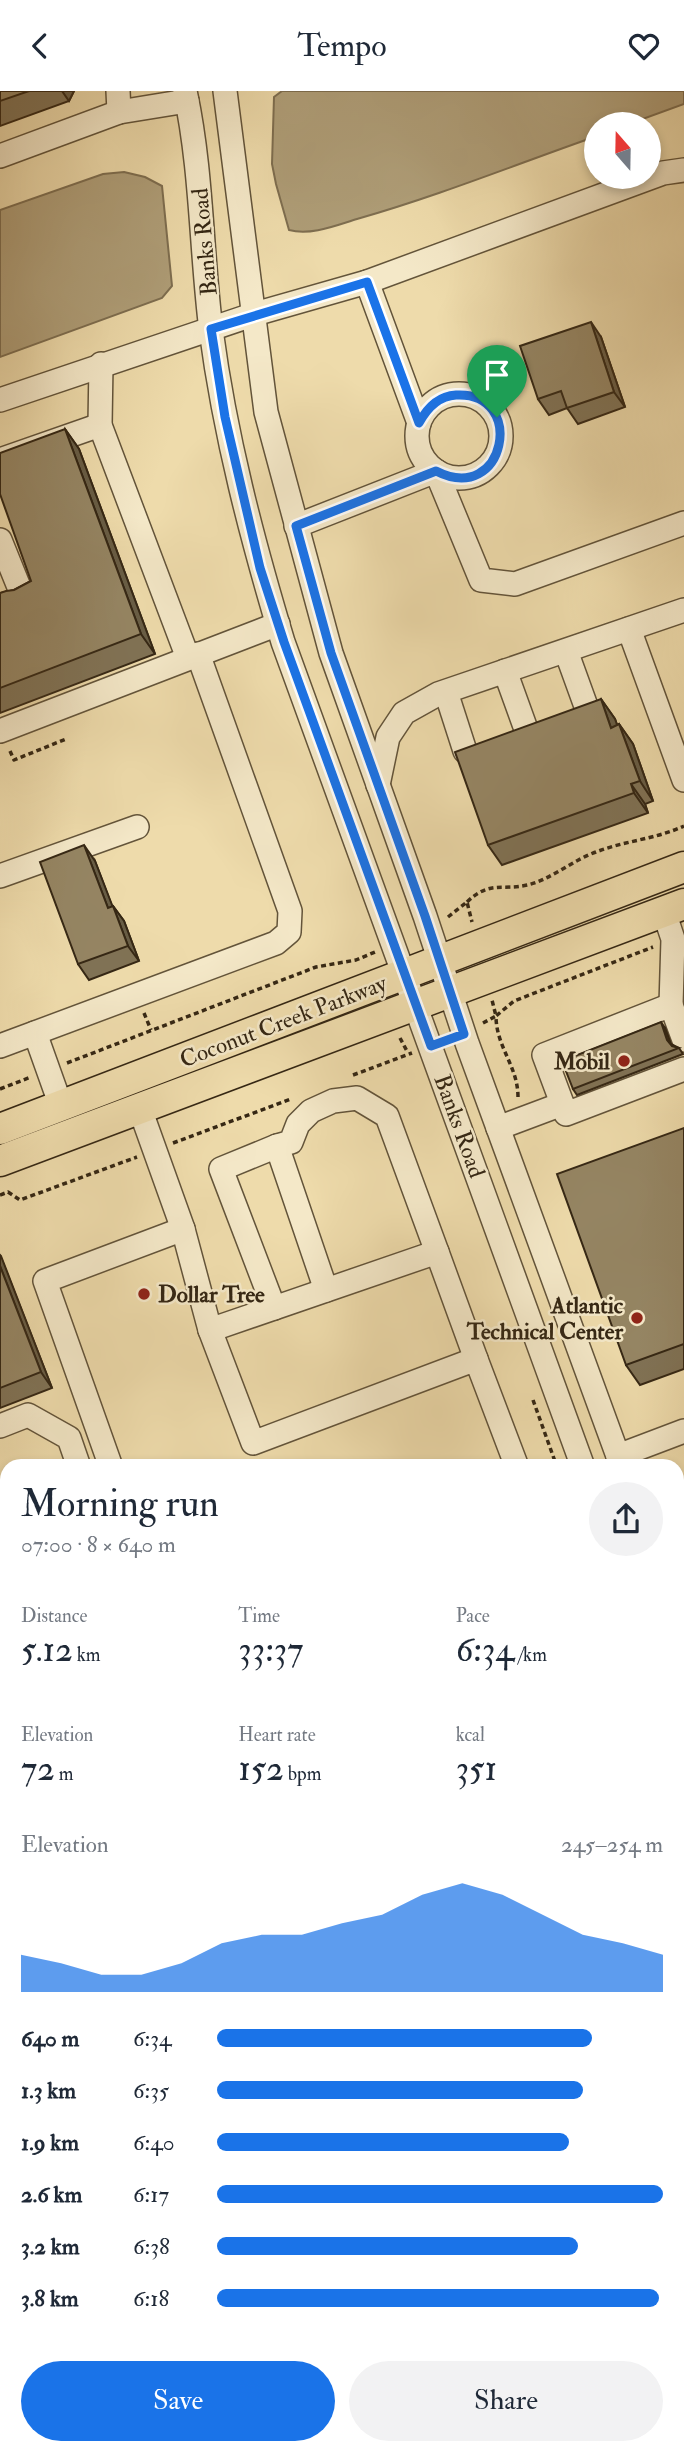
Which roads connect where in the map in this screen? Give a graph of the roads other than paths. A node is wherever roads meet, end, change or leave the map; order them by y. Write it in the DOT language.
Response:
graph roads {
  1 [pos="225,91"];
  2 [pos="186,96"];
  3 [pos="118,101"];
  4 [pos="0,156"];
  5 [pos="684,170"];
  6 [pos="367,282"];
  7 [pos="255,314"];
  8 [pos="211,329"];
  9 [pos="101,365"];
  10 [pos="0,400"];
  11 [pos="419,423"];
  12 [pos="100,425"];
  13 [pos="0,460"];
  14 [pos="436,471"];
  15 [pos="684,523"];
  16 [pos="296,526"];
  17 [pos="0,540"];
  18 [pos="23,597"];
  19 [pos="684,612"];
  20 [pos="278,624"];
  21 [pos="629,629"];
  22 [pos="566,651"];
  23 [pos="193,656"];
  24 [pos="505,671"];
  25 [pos="446,692"];
  26 [pos="587,709"];
  27 [pos="527,732"];
  28 [pos="4,737"];
  29 [pos="679,749"];
  30 [pos="466,751"];
  31 [pos="684,780"];
  32 [pos="378,785"];
  33 [pos="138,827"];
  34 [pos="684,867"];
  35 [pos="0,876"];
  36 [pos="674,918"];
  37 [pos="439,960"];
  38 [pos="405,975"];
  39 [pos="450,993"];
  40 [pos="671,1005"];
  41 [pos="416,1006"];
  42 [pos="35,1033"];
  43 [pos="684,1040"];
  44 [pos="0,1046"];
  45 [pos="670,1070"];
  46 [pos="562,1104"];
  47 [pos="61,1106"];
  48 [pos="140,1109"];
  49 [pos="498,1128"];
  50 [pos="0,1129"];
  51 [pos="277,1146"];
  52 [pos="0,1161"];
  53 [pos="183,1229"];
  54 [pos="437,1252"];
  55 [pos="326,1290"];
  56 [pos="274,1308"];
  57 [pos="211,1330"];
  58 [pos="476,1359"];
  59 [pos="0,1426"];
  60 [pos="684,1431"];
  61 [pos="76,1459"];
  62 [pos="108,1459"];
  63 [pos="514,1459"];
  64 [pos="580,1459"];
  65 [pos="619,1459"];
  66 [pos="624,1459"];
  1 -- 7 [label="street, Banks Road"];
  2 -- 3 [label="street"];
  2 -- 8 [label="street, Banks Road"];
  3 -- 4 [label="street"];
  5 -- 6 [label="street"];
  6 -- 7 [label="street"];
  6 -- 11 [label="street"];
  7 -- 8 [label="street"];
  7 -- 16 [label="street, Banks Road"];
  8 -- 9 [label="street"];
  8 -- 20 [label="street, Banks Road"];
  9 -- 10 [label="street"];
  9 -- 12 [label="street"];
  11 -- 14 [label="street"];
  11 -- 14 [label="street"];
  12 -- 13 [label="street"];
  12 -- 23 [label="street"];
  14 -- 15 [label="street"];
  14 -- 16 [label="street"];
  16 -- 32 [label="street, Banks Road"];
  17 -- 18 [label="street"];
  19 -- 21 [label="street"];
  20 -- 23 [label="street"];
  20 -- 38 [label="street, Banks Road"];
  21 -- 22 [label="street"];
  21 -- 29 [label="street"];
  22 -- 24 [label="street"];
  22 -- 26 [label="street"];
  23 -- 28 [label="street"];
  23 -- 42 [label="street"];
  24 -- 25 [label="street"];
  24 -- 27 [label="street"];
  25 -- 30 [label="street"];
  25 -- 32 [label="street"];
  29 -- 31 [label="street"];
  32 -- 37 [label="street, Banks Road"];
  33 -- 35 [label="street"];
  34 -- 37 [label="main road, Coconut Creek Parkway"];
  36 -- 39 [label="main road, Coconut Creek Parkway"];
  36 -- 40 [label="street"];
  37 -- 38 [label="main road, Coconut Creek Parkway"];
  37 -- 39 [label="street, Banks Road"];
  38 -- 41 [label="street, Banks Road"];
  38 -- 47 [label="main road, Coconut Creek Parkway"];
  39 -- 41 [label="main road, Coconut Creek Parkway"];
  39 -- 49 [label="street, Banks Road"];
  40 -- 43 [label="street"];
  40 -- 46 [label="street"];
  41 -- 48 [label="main road, Coconut Creek Parkway"];
  41 -- 64 [label="street, Banks Road"];
  42 -- 44 [label="street"];
  42 -- 47 [label="street"];
  45 -- 46 [label="street"];
  46 -- 49 [label="street"];
  47 -- 50 [label="main road, Coconut Creek Parkway"];
  48 -- 52 [label="main road, Coconut Creek Parkway"];
  48 -- 53 [label="street"];
  49 -- 65 [label="street, Banks Road"];
  51 -- 54 [label="street"];
  51 -- 55 [label="street"];
  51 -- 56 [label="street"];
  53 -- 57 [label="street"];
  53 -- 62 [label="street"];
  54 -- 55 [label="street"];
  54 -- 58 [label="street"];
  55 -- 56 [label="street"];
  56 -- 57 [label="street"];
  57 -- 58 [label="street"];
  58 -- 63 [label="street"];
  59 -- 61 [label="street"];
  60 -- 66 [label="street"];
}
